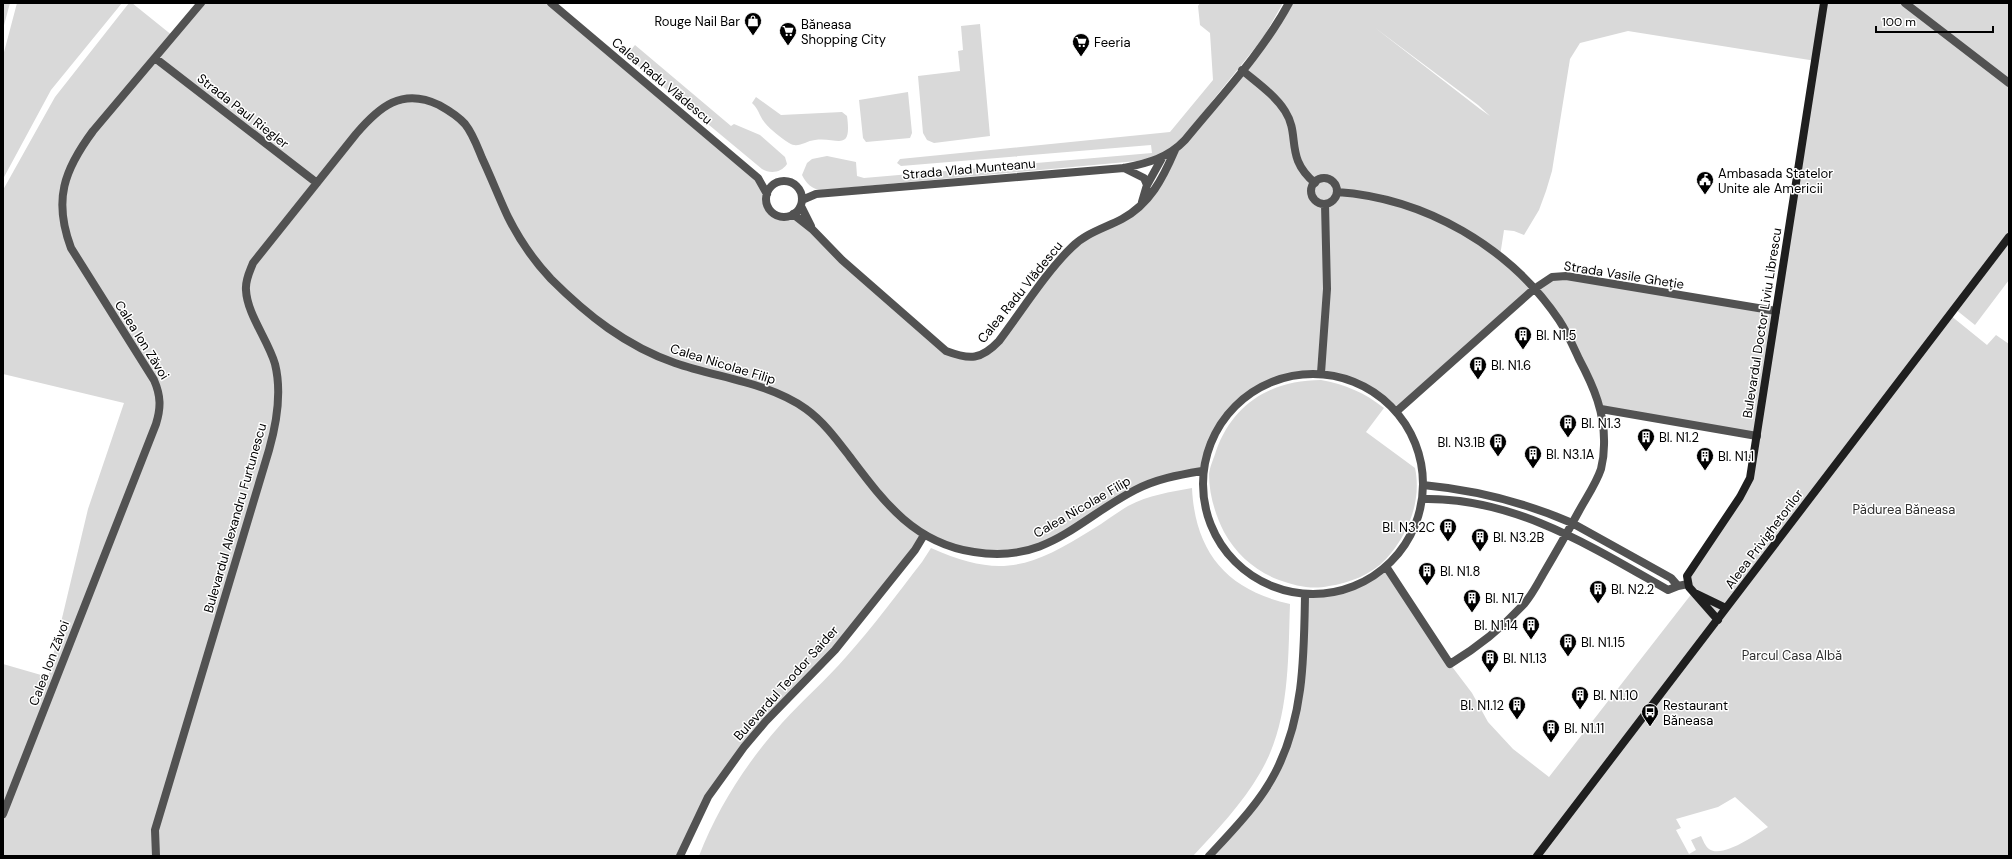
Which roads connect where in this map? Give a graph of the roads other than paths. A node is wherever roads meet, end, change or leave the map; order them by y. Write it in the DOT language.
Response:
graph roads {
  1 [pos="201,3"];
  2 [pos="552,3"];
  3 [pos="1289,3"];
  4 [pos="1824,3"];
  5 [pos="1905,3"];
  6 [pos="155,58"];
  7 [pos="1242,70"];
  8 [pos="2009,83"];
  9 [pos="1175,150"];
  10 [pos="1162,158"];
  11 [pos="1146,163"];
  12 [pos="1124,168"];
  13 [pos="1155,169"];
  14 [pos="758,178"];
  15 [pos="317,183"];
  16 [pos="776,183"];
  17 [pos="1315,183"];
  18 [pos="1147,185"];
  19 [pos="1158,186"];
  20 [pos="800,190"];
  21 [pos="1337,192"];
  22 [pos="767,194"];
  23 [pos="816,194"];
  24 [pos="802,203"];
  25 [pos="1141,204"];
  26 [pos="1325,204"];
  27 [pos="793,214"];
  28 [pos="812,229"];
  29 [pos="2009,237"];
  30 [pos="1534,289"];
  31 [pos="1776,311"];
  32 [pos="1321,373"];
  33 [pos="1601,410"];
  34 [pos="1397,411"];
  35 [pos="1757,436"];
  36 [pos="1202,471"];
  37 [pos="1423,485"];
  38 [pos="1423,498"];
  39 [pos="1572,523"];
  40 [pos="1567,533"];
  41 [pos="924,535"];
  42 [pos="1387,568"];
  43 [pos="1688,584"];
  44 [pos="1678,586"];
  45 [pos="1693,592"];
  46 [pos="1305,595"];
  47 [pos="1726,608"];
  48 [pos="1718,620"];
  49 [pos="3,814"];
  50 [pos="156,856"];
  51 [pos="680,856"];
  52 [pos="1209,856"];
  53 [pos="1538,856"];
  1 -- 6 [label="street, Calea Ion Zăvoi"];
  2 -- 14 [label="street, Calea Radu Vlădescu"];
  3 -- 7 [label="street, Calea Radu Vlădescu"];
  4 -- 31 [label="street, Bulevardul Doctor Liviu Librescu"];
  5 -- 8 [label="street"];
  6 -- 15 [label="street, Strada Paul Riegler"];
  6 -- 49 [label="street, Calea Ion Zăvoi"];
  7 -- 9 [label="street, Calea Radu Vlădescu"];
  7 -- 17 [label="street"];
  9 -- 10 [label="street, Calea Radu Vlădescu"];
  9 -- 19 [label="street, Calea Radu Vlădescu"];
  10 -- 11 [label="street, Calea Radu Vlădescu"];
  10 -- 13 [label="street, Calea Radu Vlădescu"];
  11 -- 12 [label="street, Calea Radu Vlădescu"];
  11 -- 13 [label="street"];
  12 -- 18 [label="street"];
  12 -- 23 [label="street, Strada Vlad Munteanu"];
  13 -- 18 [label="street, Calea Radu Vlădescu"];
  13 -- 19 [label="street"];
  14 -- 16 [label="street, Calea Radu Vlădescu"];
  14 -- 22 [label="street, Calea Radu Vlădescu"];
  15 -- 41 [label="street, Calea Nicolae Filip"];
  15 -- 50 [label="street, Bulevardul Alexandru Furtunescu"];
  16 -- 20 [label="street"];
  16 -- 22 [label="street"];
  17 -- 21 [label="street"];
  17 -- 26 [label="street"];
  18 -- 25 [label="street, Calea Radu Vlădescu"];
  19 -- 25 [label="street, Calea Radu Vlădescu"];
  20 -- 23 [label="street, Strada Vlad Munteanu"];
  20 -- 24 [label="street"];
  21 -- 26 [label="street"];
  21 -- 30 [label="street"];
  22 -- 27 [label="street"];
  23 -- 24 [label="street, Strada Vlad Munteanu"];
  24 -- 27 [label="street"];
  24 -- 28 [label="street, Calea Radu Vlădescu"];
  25 -- 28 [label="street, Calea Radu Vlădescu"];
  26 -- 32 [label="street"];
  27 -- 28 [label="street, Calea Radu Vlădescu"];
  29 -- 47 [label="street, Aleea Privighetorilor"];
  30 -- 31 [label="street, Strada Vasile Gheție"];
  30 -- 33 [label="street"];
  30 -- 34 [label="street, Strada Vasile Gheție"];
  31 -- 35 [label="street, Bulevardul Doctor Liviu Librescu"];
  32 -- 34 [label="street"];
  32 -- 36 [label="street"];
  33 -- 35 [label="street"];
  33 -- 39 [label="street"];
  34 -- 37 [label="street"];
  35 -- 43 [label="street, Bulevardul Doctor Liviu Librescu"];
  36 -- 41 [label="street, Calea Nicolae Filip"];
  36 -- 46 [label="street"];
  37 -- 38 [label="street"];
  37 -- 39 [label="street"];
  38 -- 40 [label="street"];
  38 -- 42 [label="street"];
  39 -- 40 [label="street"];
  39 -- 44 [label="street"];
  40 -- 42 [label="street"];
  40 -- 44 [label="street"];
  41 -- 51 [label="street, Bulevardul Teodor Saider"];
  42 -- 46 [label="street"];
  43 -- 44 [label="street"];
  43 -- 45 [label="street"];
  45 -- 47 [label="street"];
  45 -- 48 [label="street"];
  46 -- 52 [label="street"];
  47 -- 48 [label="street, Aleea Privighetorilor"];
  48 -- 53 [label="street, Aleea Privighetorilor"];
}
